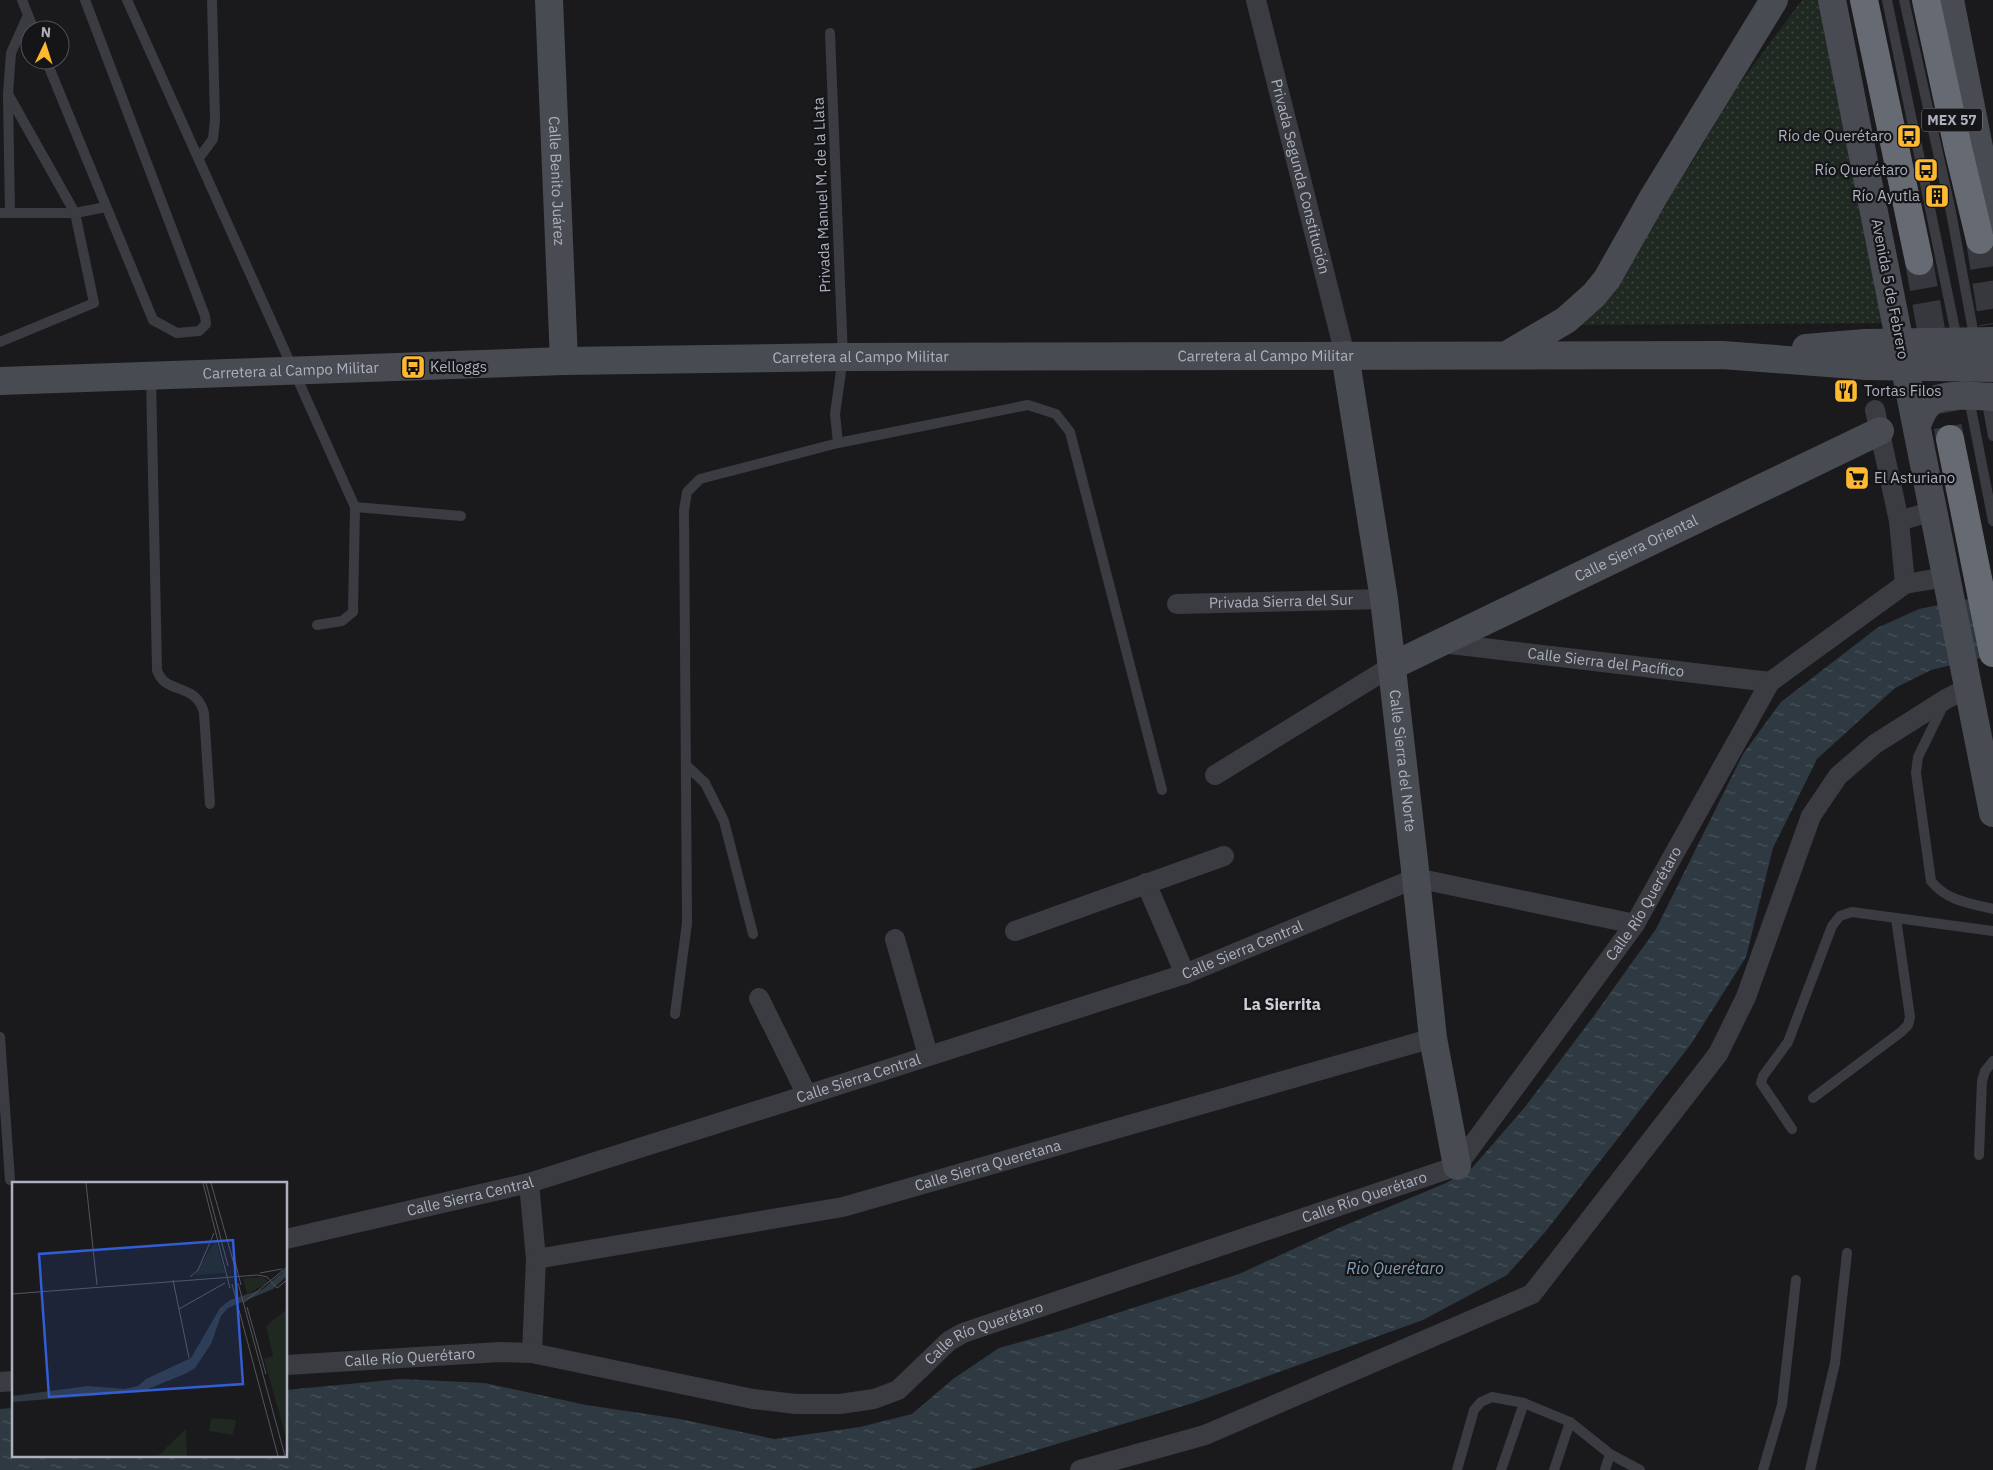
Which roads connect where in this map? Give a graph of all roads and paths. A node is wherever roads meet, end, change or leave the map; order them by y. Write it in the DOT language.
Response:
graph roads {
  1 [pos="22,0"];
  2 [pos="85,0"];
  3 [pos="127,0"];
  4 [pos="212,0"];
  5 [pos="549,0"];
  6 [pos="1256,0"];
  7 [pos="1774,0"];
  8 [pos="1832,0"];
  9 [pos="1864,0"];
  10 [pos="1887,0"];
  11 [pos="1904,0"];
  12 [pos="1926,0"];
  13 [pos="1950,0"];
  14 [pos="28,15"];
  15 [pos="30,20"];
  16 [pos="830,33"];
  17 [pos="50,70"];
  18 [pos="8,94"];
  19 [pos="198,158"];
  20 [pos="106,208"];
  21 [pos="5,213"];
  22 [pos="74,213"];
  23 [pos="1987,229"];
  24 [pos="1919,262"];
  25 [pos="0,342"];
  26 [pos="1508,354"];
  27 [pos="1903,354"];
  28 [pos="1345,355"];
  29 [pos="843,357"];
  30 [pos="564,362"];
  31 [pos="1977,366"];
  32 [pos="295,371"];
  33 [pos="152,376"];
  34 [pos="0,381"];
  35 [pos="1877,420"];
  36 [pos="1917,425"];
  37 [pos="1993,436"];
  38 [pos="1950,439"];
  39 [pos="838,443"];
  40 [pos="355,507"];
  41 [pos="1933,511"];
  42 [pos="461,516"];
  43 [pos="1899,520"];
  44 [pos="1993,521"];
  45 [pos="1905,584"];
  46 [pos="1948,585"];
  47 [pos="1384,599"];
  48 [pos="1177,604"];
  49 [pos="317,625"];
  50 [pos="1442,643"];
  51 [pos="1993,653"];
  52 [pos="1392,666"];
  53 [pos="1770,682"];
  54 [pos="1960,685"];
  55 [pos="686,765"];
  56 [pos="1215,775"];
  57 [pos="1162,790"];
  58 [pos="210,804"];
  59 [pos="1993,813"];
  60 [pos="1224,856"];
  61 [pos="1416,878"];
  62 [pos="1146,883"];
  63 [pos="1993,909"];
  64 [pos="1896,918"];
  65 [pos="1635,924"];
  66 [pos="1015,931"];
  67 [pos="1993,931"];
  68 [pos="753,934"];
  69 [pos="895,939"];
  70 [pos="1185,974"];
  71 [pos="759,998"];
  72 [pos="675,1014"];
  73 [pos="0,1037"];
  74 [pos="1433,1038"];
  75 [pos="928,1055"];
  76 [pos="1993,1062"];
  77 [pos="807,1095"];
  78 [pos="1813,1098"];
  79 [pos="1792,1129"];
  80 [pos="1979,1155"];
  81 [pos="1457,1166"];
  82 [pos="10,1180"];
  83 [pos="528,1183"];
  84 [pos="288,1239"];
  85 [pos="1847,1253"];
  86 [pos="536,1259"];
  87 [pos="1796,1280"];
  88 [pos="532,1353"];
  89 [pos="288,1365"];
  90 [pos="1524,1403"];
  91 [pos="1570,1422"];
  92 [pos="1610,1454"];
  93 [pos="1080,1470"];
  94 [pos="1457,1470"];
  95 [pos="1501,1470"];
  96 [pos="1554,1470"];
  97 [pos="1605,1470"];
  98 [pos="1640,1470"];
  99 [pos="1763,1470"];
  100 [pos="1810,1470"];
  1 -- 14 [label="lane"];
  2 -- 20 [label="lane"];
  3 -- 19 [label="lane"];
  4 -- 19 [label="lane"];
  5 -- 30 [label="main road, Calle Benito Juárez"];
  6 -- 28 [label="street, Privada Segunda Constitución"];
  7 -- 26 [label="main road"];
  8 -- 27 [label="main road, Avenida 5 de Febrero"];
  9 -- 24 [label="highway"];
  10 -- 31 [label="lane"];
  11 -- 31 [label="lane"];
  12 -- 23 [label="highway, MEX 57"];
  13 -- 23 [label="main road"];
  14 -- 15 [label="lane"];
  14 -- 18 [label="lane"];
  16 -- 29 [label="lane, Privada Manuel M. de la Llata"];
  17 -- 20 [label="lane"];
  18 -- 21 [label="lane"];
  18 -- 22 [label="lane"];
  19 -- 32 [label="lane"];
  20 -- 22 [label="lane"];
  21 -- 22 [label="lane"];
  22 -- 25 [label="lane"];
  26 -- 27 [label="main road, Carretera al Campo Militar"];
  26 -- 28 [label="main road, Carretera al Campo Militar"];
  27 -- 31 [label="main road, Carretera al Campo Militar"];
  27 -- 36 [label="main road, Avenida 5 de Febrero"];
  28 -- 29 [label="main road, Carretera al Campo Militar"];
  28 -- 47 [label="main road, Calle Sierra del Norte"];
  29 -- 30 [label="main road, Carretera al Campo Militar"];
  29 -- 39 [label="lane, Privada Manuel M. de la Llata"];
  30 -- 32 [label="main road, Carretera al Campo Militar"];
  31 -- 36 [label="main road"];
  31 -- 37 [label="lane"];
  31 -- 44 [label="lane"];
  32 -- 33 [label="main road, Carretera al Campo Militar"];
  32 -- 40 [label="lane"];
  33 -- 34 [label="main road, Carretera al Campo Militar"];
  33 -- 58 [label="lane"];
  35 -- 43 [label="street"];
  35 -- 50 [label="main road, Calle Sierra Oriental"];
  36 -- 41 [label="main road, Avenida 5 de Febrero"];
  38 -- 51 [label="highway"];
  39 -- 55 [label="lane"];
  39 -- 57 [label="lane"];
  40 -- 42 [label="lane"];
  40 -- 49 [label="lane"];
  41 -- 43 [label="street"];
  41 -- 46 [label="main road, Avenida 5 de Febrero"];
  43 -- 45 [label="street"];
  45 -- 46 [label="street, Calle Río Querétaro"];
  45 -- 53 [label="street, Calle Río Querétaro"];
  46 -- 54 [label="main road, Avenida 5 de Febrero"];
  47 -- 48 [label="street, Privada Sierra del Sur"];
  47 -- 52 [label="main road, Calle Sierra del Norte"];
  50 -- 52 [label="main road, Calle Sierra Oriental"];
  50 -- 53 [label="street, Calle Sierra del Pacífico"];
  52 -- 56 [label="street"];
  52 -- 61 [label="main road, Calle Sierra del Norte"];
  53 -- 65 [label="street, Calle Río Querétaro"];
  54 -- 59 [label="main road, Avenida 5 de Febrero"];
  54 -- 63 [label="lane"];
  54 -- 93 [label="street"];
  55 -- 68 [label="lane"];
  55 -- 72 [label="lane"];
  60 -- 62 [label="street"];
  61 -- 65 [label="street"];
  61 -- 70 [label="street, Calle Sierra Central"];
  61 -- 74 [label="main road, Calle Sierra del Norte"];
  62 -- 66 [label="street"];
  62 -- 70 [label="street"];
  64 -- 67 [label="lane"];
  64 -- 78 [label="lane"];
  64 -- 79 [label="lane"];
  65 -- 81 [label="street, Calle Río Querétaro"];
  69 -- 75 [label="street"];
  70 -- 75 [label="street, Calle Sierra Central"];
  71 -- 77 [label="street"];
  73 -- 82 [label="lane"];
  74 -- 81 [label="main road, Calle Sierra del Norte"];
  74 -- 86 [label="street, Calle Sierra Queretana"];
  75 -- 77 [label="street, Calle Sierra Central"];
  76 -- 80 [label="lane"];
  77 -- 83 [label="street, Calle Sierra Central"];
  81 -- 88 [label="street, Calle Río Querétaro"];
  83 -- 84 [label="street, Calle Sierra Central"];
  83 -- 86 [label="street"];
  85 -- 100 [label="lane"];
  86 -- 88 [label="street"];
  87 -- 99 [label="lane"];
  88 -- 89 [label="street, Calle Río Querétaro"];
  90 -- 91 [label="lane"];
  90 -- 94 [label="lane"];
  90 -- 95 [label="lane"];
  91 -- 92 [label="lane"];
  91 -- 96 [label="lane"];
  92 -- 97 [label="lane"];
  92 -- 98 [label="lane"];
}
